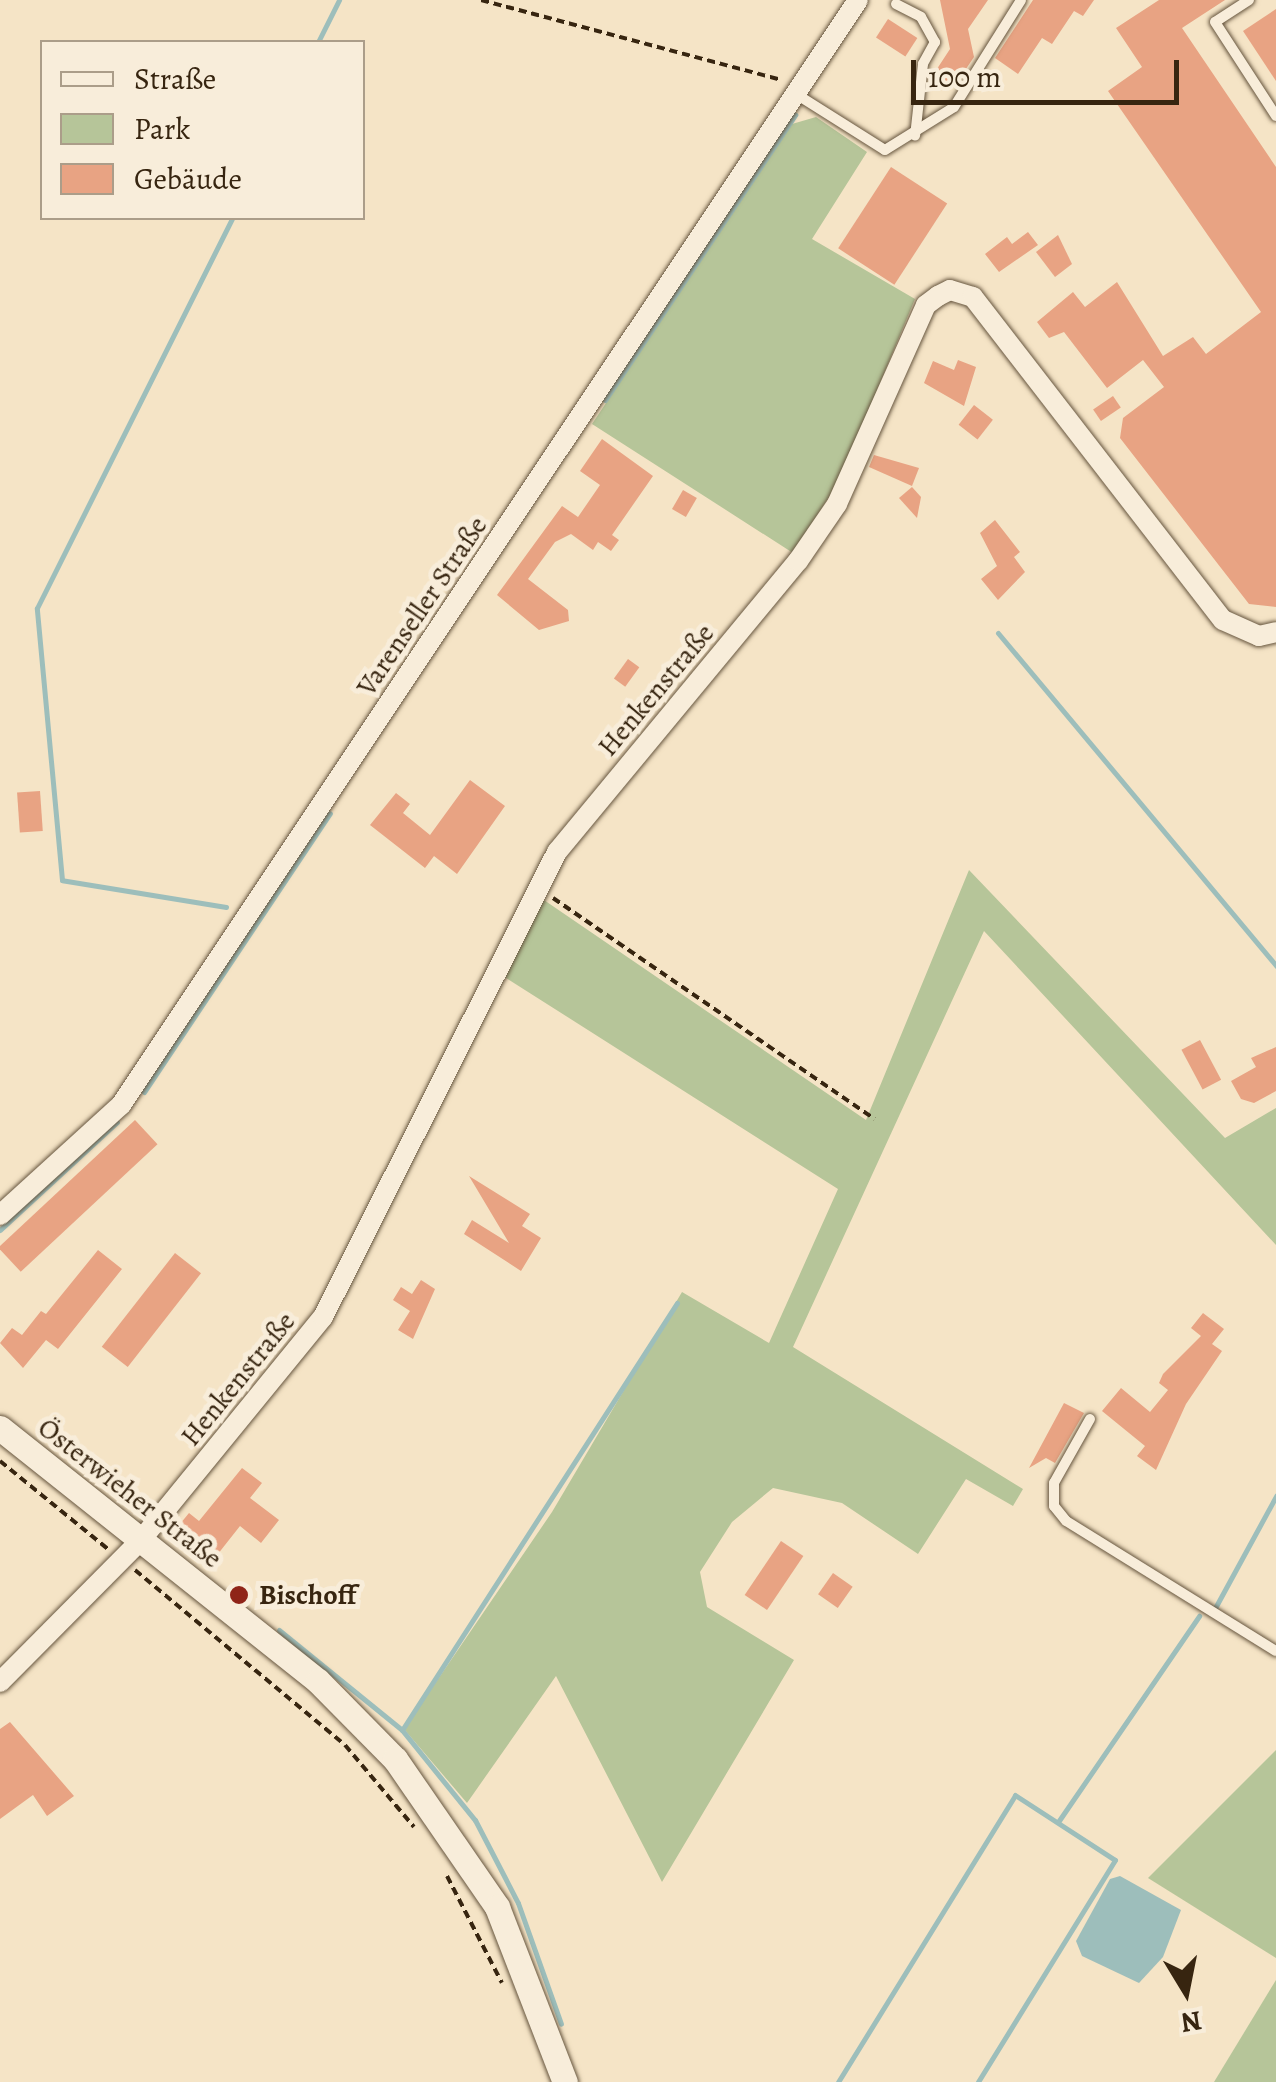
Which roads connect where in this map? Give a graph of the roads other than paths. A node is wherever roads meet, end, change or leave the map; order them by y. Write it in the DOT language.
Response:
graph roads {
  1 [pos="858,0"];
  2 [pos="1022,0"];
  3 [pos="1249,0"];
  4 [pos="896,4"];
  5 [pos="798,90"];
  6 [pos="1276,116"];
  7 [pos="915,136"];
  8 [pos="1276,632"];
  9 [pos="0,1215"];
  10 [pos="1090,1419"];
  11 [pos="0,1428"];
  12 [pos="141,1540"];
  13 [pos="1276,1651"];
  14 [pos="0,1682"];
  15 [pos="460,1845"];
  16 [pos="438,1859"];
  17 [pos="565,2082"];
  1 -- 5 [label="street, Varenseller Straße"];
  2 -- 7 [label="lane"];
  3 -- 6 [label="lane"];
  4 -- 7 [label="lane"];
  5 -- 7 [label="lane"];
  5 -- 9 [label="street, Varenseller Straße"];
  8 -- 12 [label="street, Henkenstraße"];
  10 -- 13 [label="lane"];
  11 -- 12 [label="street, Österwieher Straße"];
  12 -- 14 [label="street, Henkenstraße"];
  12 -- 15 [label="street, Österwieher Straße"];
  15 -- 16 [label="lane"];
  15 -- 17 [label="street, Österwieher Straße"];
}
